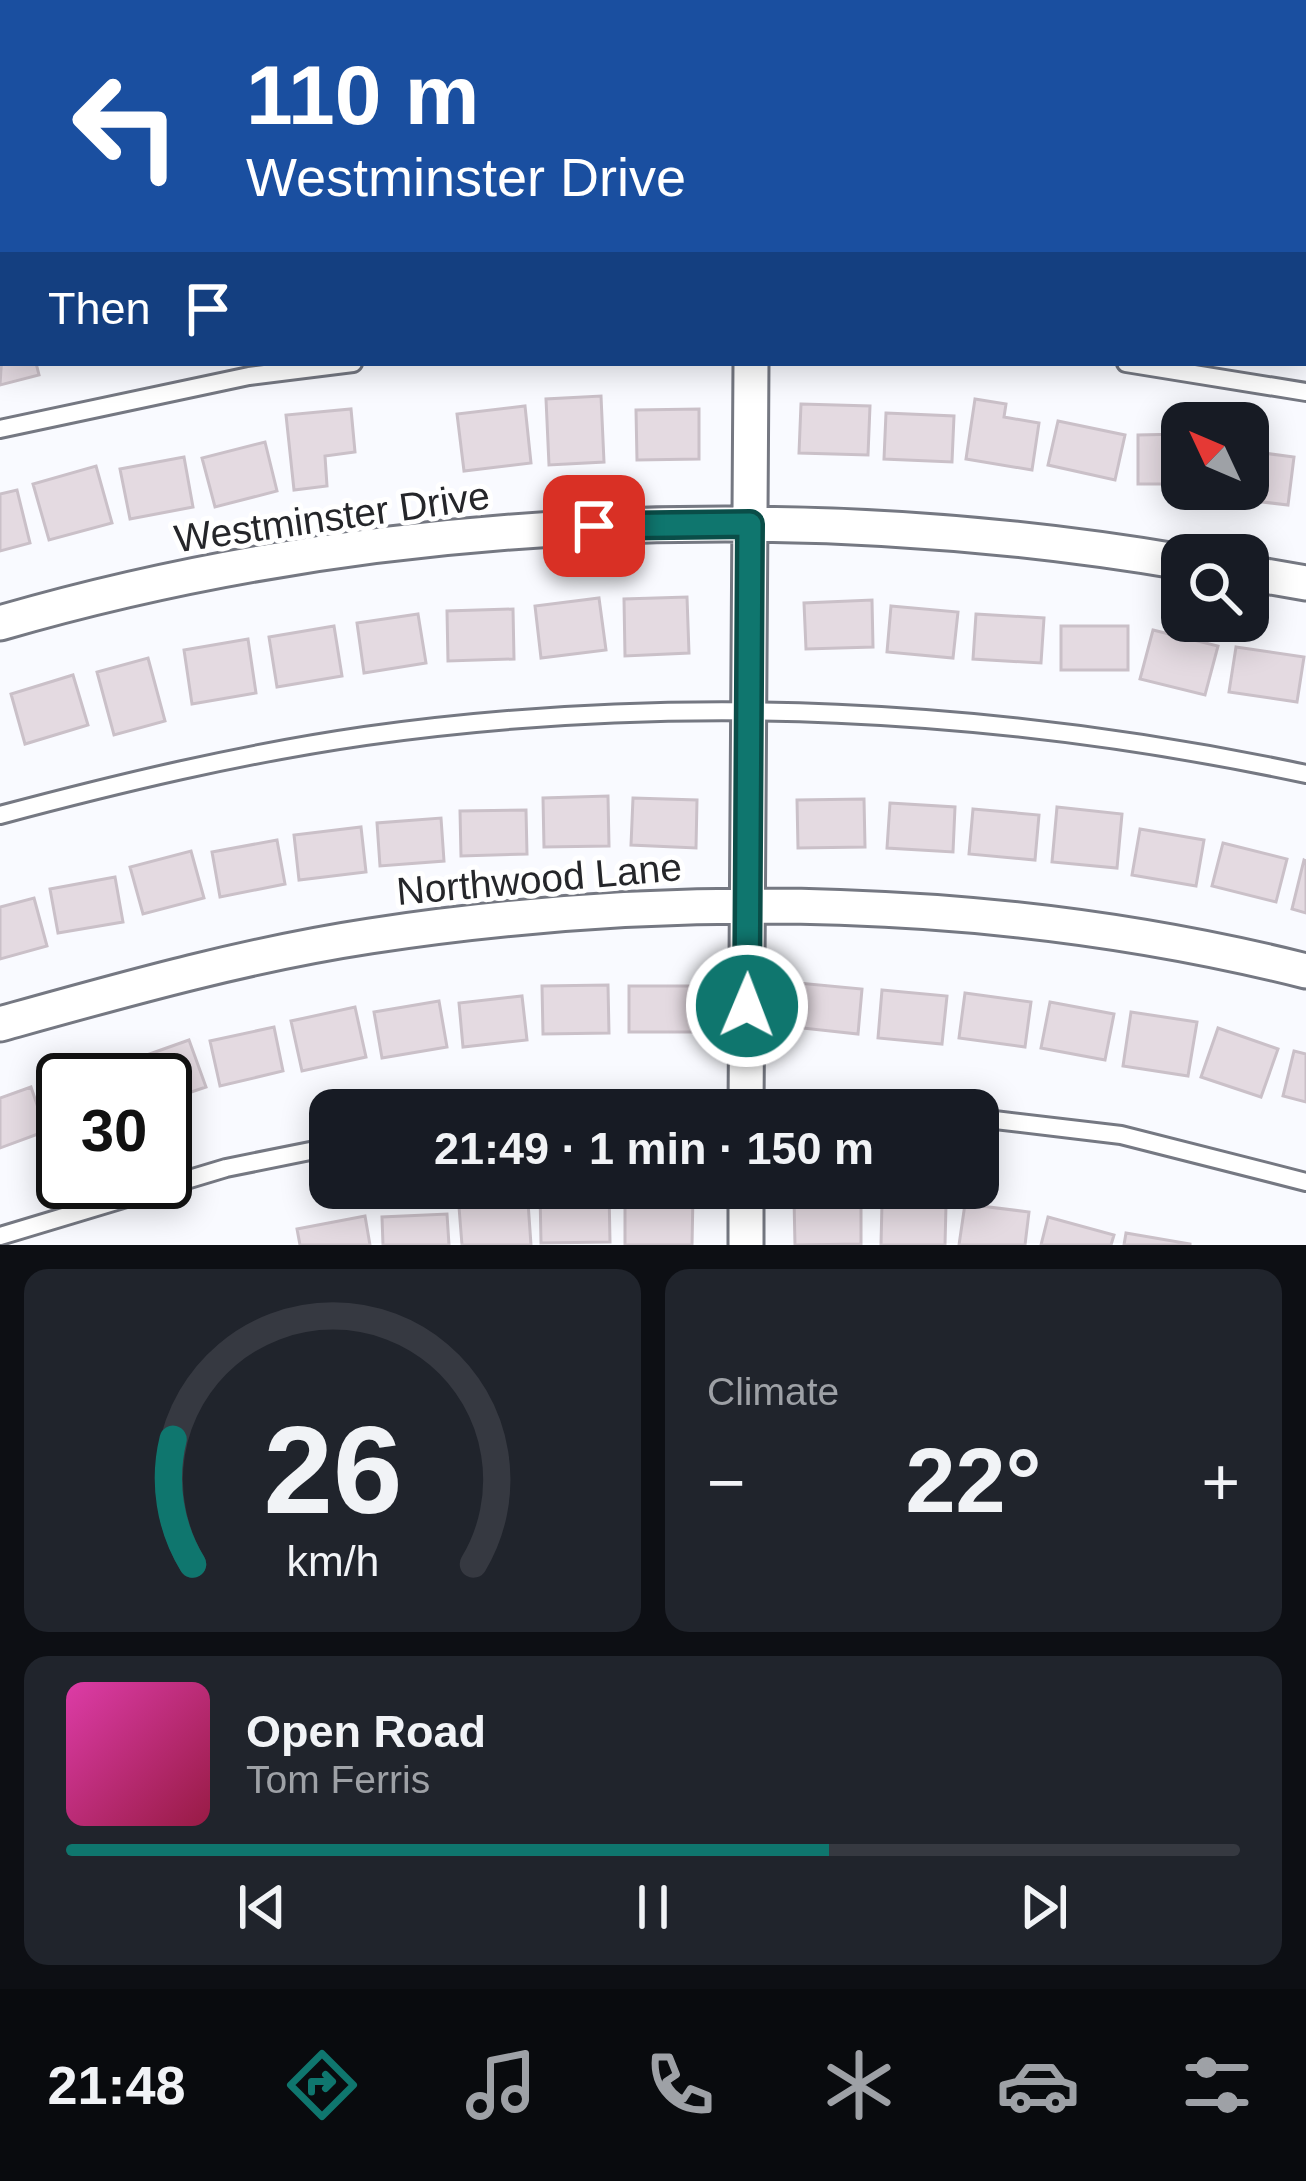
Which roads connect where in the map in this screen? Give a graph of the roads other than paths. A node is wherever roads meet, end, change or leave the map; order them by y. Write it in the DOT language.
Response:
graph roads {
  1 [pos="329,366"];
  2 [pos="751,366"];
  3 [pos="1145,366"];
  4 [pos="1306,392"];
  5 [pos="0,429"];
  6 [pos="750,524"];
  7 [pos="1161,559"];
  8 [pos="1269,577"];
  9 [pos="1306,583"];
  10 [pos="0,623"];
  11 [pos="749,712"];
  12 [pos="1306,774"];
  13 [pos="0,815"];
  14 [pos="748,905"];
  15 [pos="1306,971"];
  16 [pos="0,1024"];
  17 [pos="746,1089"];
  18 [pos="999,1120"];
  19 [pos="309,1152"];
  20 [pos="1306,1182"];
  21 [pos="746,1209"];
  22 [pos="0,1236"];
  23 [pos="746,1245"];
  1 -- 5 [label="lane"];
  2 -- 6 [label="street"];
  3 -- 4 [label="lane"];
  6 -- 7 [label="street, Westminster Drive"];
  6 -- 10 [label="street, Westminster Drive"];
  6 -- 11 [label="street"];
  8 -- 9 [label="street"];
  11 -- 12 [label="lane"];
  11 -- 13 [label="lane"];
  11 -- 14 [label="street"];
  14 -- 15 [label="street, Northwood Lane"];
  14 -- 16 [label="street, Northwood Lane"];
  14 -- 17 [label="street"];
  18 -- 20 [label="lane"];
  19 -- 22 [label="lane"];
  21 -- 23 [label="street"];
}
